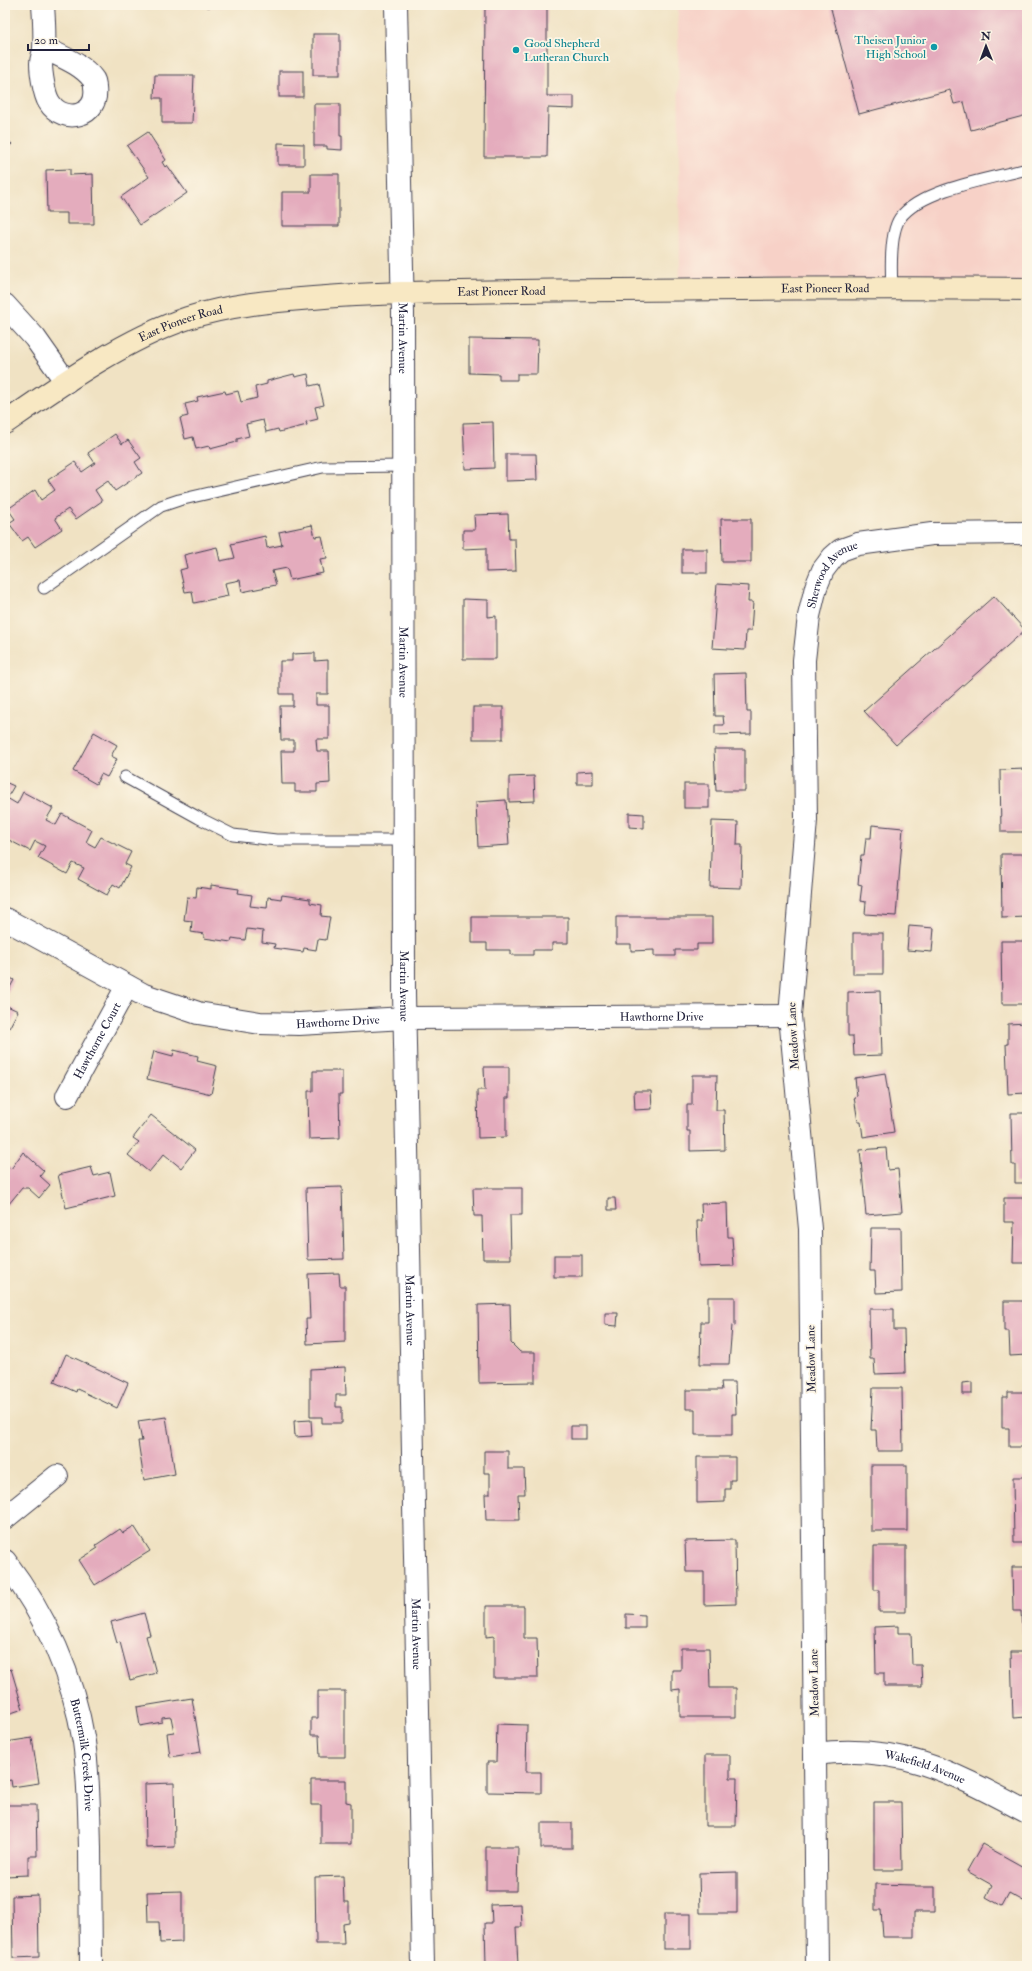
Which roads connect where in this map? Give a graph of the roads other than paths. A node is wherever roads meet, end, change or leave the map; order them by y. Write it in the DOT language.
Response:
graph roads {
  1 [pos="43,5"];
  2 [pos="396,5"];
  3 [pos="44,48"];
  4 [pos="1027,169"];
  5 [pos="892,287"];
  6 [pos="1027,289"];
  7 [pos="402,293"];
  8 [pos="5,305"];
  9 [pos="66,382"];
  10 [pos="5,423"];
  11 [pos="404,466"];
  12 [pos="1027,533"];
  13 [pos="44,588"];
  14 [pos="805,754"];
  15 [pos="125,777"];
  16 [pos="404,840"];
  17 [pos="5,919"];
  18 [pos="127,986"];
  19 [pos="790,1016"];
  20 [pos="405,1018"];
  21 [pos="67,1096"];
  22 [pos="57,1476"];
  23 [pos="5,1518"];
  24 [pos="5,1561"];
  25 [pos="815,1754"];
  26 [pos="1027,1812"];
  27 [pos="91,1966"];
  28 [pos="423,1966"];
  29 [pos="817,1966"];
  1 -- 3 [label="street"];
  2 -- 7 [label="street, Martin Avenue"];
  4 -- 5 [label="lane"];
  5 -- 6 [label="main road, East Pioneer Road"];
  5 -- 7 [label="main road, East Pioneer Road"];
  7 -- 9 [label="main road, East Pioneer Road"];
  7 -- 11 [label="street, Martin Avenue"];
  8 -- 9 [label="street"];
  9 -- 10 [label="main road, East Pioneer Road"];
  11 -- 13 [label="lane"];
  11 -- 16 [label="street, Martin Avenue"];
  12 -- 14 [label="street, Sherwood Avenue"];
  14 -- 19 [label="street, Meadow Lane"];
  15 -- 16 [label="lane"];
  16 -- 20 [label="street, Martin Avenue"];
  17 -- 18 [label="street, Hawthorne Drive"];
  18 -- 20 [label="street, Hawthorne Drive"];
  18 -- 21 [label="street, Hawthorne Court"];
  19 -- 20 [label="street, Hawthorne Drive"];
  19 -- 25 [label="street, Meadow Lane"];
  20 -- 28 [label="street, Martin Avenue"];
  22 -- 23 [label="street"];
  24 -- 27 [label="street, Buttermilk Creek Drive"];
  25 -- 26 [label="street, Wakefield Avenue"];
  25 -- 29 [label="street, Meadow Lane"];
}
